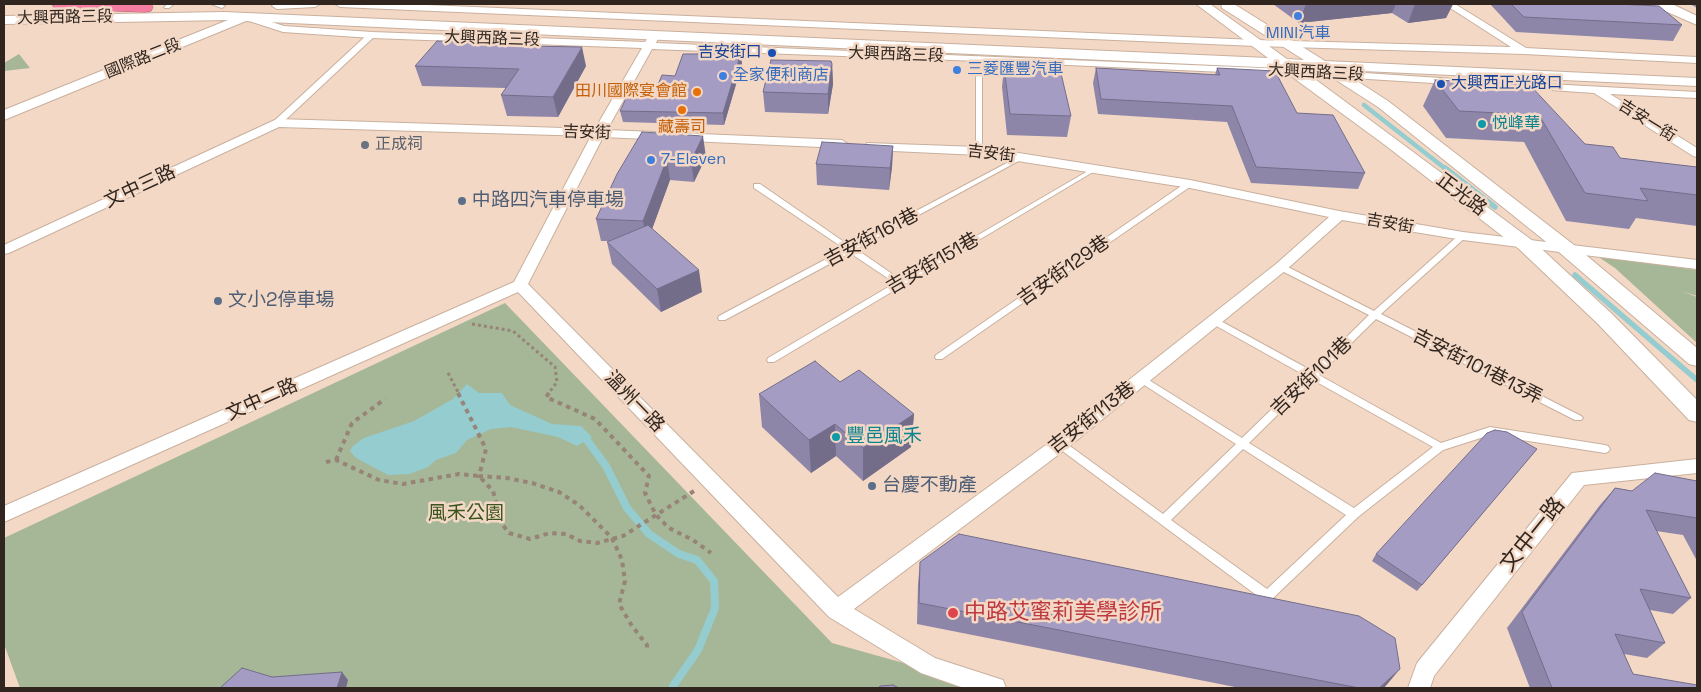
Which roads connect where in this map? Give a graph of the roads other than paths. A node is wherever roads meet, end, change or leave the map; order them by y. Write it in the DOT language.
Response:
graph roads {
  1 [pos="60,4"];
  2 [pos="315,4"];
  3 [pos="340,4"];
  4 [pos="1202,4"];
  5 [pos="1226,4"];
  6 [pos="1449,4"];
  7 [pos="1661,4"];
  8 [pos="169,5"];
  9 [pos="279,5"];
  10 [pos="145,7"];
  11 [pos="4,9"];
  12 [pos="220,9"];
  13 [pos="251,9"];
  14 [pos="4,20"];
  15 [pos="1697,21"];
  16 [pos="4,26"];
  17 [pos="658,30"];
  18 [pos="372,35"];
  19 [pos="159,37"];
  20 [pos="1261,46"];
  21 [pos="1294,48"];
  22 [pos="1524,51"];
  23 [pos="979,58"];
  24 [pos="1697,60"];
  25 [pos="1319,64"];
  26 [pos="1288,67"];
  27 [pos="1697,70"];
  28 [pos="1335,74"];
  29 [pos="1697,82"];
  30 [pos="1596,90"];
  31 [pos="1697,95"];
  32 [pos="4,102"];
  33 [pos="4,115"];
  34 [pos="277,123"];
  35 [pos="599,133"];
  36 [pos="979,151"];
  37 [pos="1697,152"];
  38 [pos="1022,157"];
  39 [pos="1095,169"];
  40 [pos="1190,184"];
  41 [pos="757,186"];
  42 [pos="1339,215"];
  43 [pos="1462,236"];
  44 [pos="1526,245"];
  45 [pos="852,249"];
  46 [pos="1567,249"];
  47 [pos="4,250"];
  48 [pos="1697,265"];
  49 [pos="1281,267"];
  50 [pos="900,284"];
  51 [pos="520,285"];
  52 [pos="1376,315"];
  53 [pos="722,318"];
  54 [pos="1214,321"];
  55 [pos="940,356"];
  56 [pos="1697,359"];
  57 [pos="771,360"];
  58 [pos="1313,375"];
  59 [pos="1141,379"];
  60 [pos="1697,414"];
  61 [pos="1578,418"];
  62 [pos="1060,444"];
  63 [pos="1242,444"];
  64 [pos="1440,447"];
  65 [pos="1604,449"];
  66 [pos="1697,466"];
  67 [pos="4,514"];
  68 [pos="1354,514"];
  69 [pos="1164,520"];
  70 [pos="1267,596"];
  71 [pos="837,610"];
  72 [pos="995,688"];
  73 [pos="1419,688"];
  1 -- 10 [label="highway"];
  2 -- 9 [label="street"];
  3 -- 17 [label="street, 大興西路三段"];
  4 -- 20 [label="street, 正光路"];
  5 -- 21 [label="street, 正光路"];
  6 -- 22 [label="street"];
  7 -- 15 [label="main road"];
  8 -- 10 [label="street, 大興西路三段"];
  8 -- 12 [label="street, 大興西路三段"];
  9 -- 13 [label="street, 國際路二段"];
  9 -- 17 [label="street, 大興西路三段"];
  10 -- 11 [label="street, 大興西路三段"];
  12 -- 13 [label="street, 大興西路三段"];
  12 -- 14 [label="street, 大興西路三段"];
  12 -- 19 [label="street, 國際路二段"];
  13 -- 17 [label="street, 大興西路三段"];
  13 -- 18 [label="street, 大興西路三段"];
  13 -- 33 [label="street, 國際路二段"];
  16 -- 19 [label="street"];
  17 -- 18 [label="street, 大興西路三段"];
  17 -- 20 [label="street, 大興西路三段"];
  17 -- 23 [label="street, 大興西路三段"];
  17 -- 26 [label="street, 大興西路三段"];
  17 -- 35 [label="street"];
  18 -- 34 [label="street"];
  19 -- 32 [label="street, 國際路二段"];
  20 -- 21 [label="street, 大興西路三段"];
  20 -- 26 [label="street, 正光路"];
  21 -- 22 [label="street, 大興西路三段"];
  21 -- 25 [label="street, 正光路"];
  21 -- 27 [label="street, 大興西路三段"];
  22 -- 24 [label="street, 大興西路三段"];
  23 -- 26 [label="street, 大興西路三段"];
  23 -- 36 [label="lane"];
  25 -- 26 [label="street, 大興西路三段"];
  25 -- 28 [label="street, 正光路"];
  25 -- 29 [label="street, 大興西路三段"];
  26 -- 28 [label="street, 大興西路三段"];
  26 -- 44 [label="street, 正光路"];
  28 -- 30 [label="street, 大興西路三段"];
  28 -- 46 [label="street, 正光路"];
  30 -- 31 [label="street, 大興西路三段"];
  30 -- 37 [label="street, 吉安一街"];
  34 -- 35 [label="street, 吉安街"];
  34 -- 47 [label="street, 文中三路"];
  35 -- 36 [label="street, 吉安街"];
  35 -- 51 [label="street"];
  36 -- 38 [label="street, 吉安街"];
  38 -- 39 [label="street, 吉安街"];
  38 -- 45 [label="lane, 吉安街161巷"];
  39 -- 40 [label="street, 吉安街"];
  39 -- 50 [label="lane, 吉安街151巷"];
  40 -- 42 [label="street, 吉安街"];
  40 -- 55 [label="lane, 吉安街129巷"];
  41 -- 45 [label="lane"];
  42 -- 43 [label="street, 吉安街"];
  42 -- 49 [label="street, 吉安街113巷"];
  43 -- 44 [label="street, 吉安街"];
  43 -- 52 [label="lane, 吉安街101巷"];
  44 -- 46 [label="street, 吉安街"];
  44 -- 60 [label="street, 正光路"];
  45 -- 50 [label="lane"];
  45 -- 53 [label="lane, 吉安街161巷"];
  46 -- 48 [label="street, 吉安街"];
  46 -- 56 [label="street, 正光路"];
  49 -- 52 [label="lane, 吉安街101巷13弄"];
  49 -- 54 [label="street, 吉安街113巷"];
  50 -- 57 [label="lane, 吉安街151巷"];
  51 -- 67 [label="street, 文中二路"];
  51 -- 71 [label="street, 溫州一路"];
  52 -- 58 [label="lane, 吉安街101巷"];
  52 -- 61 [label="lane, 吉安街101巷13弄"];
  54 -- 58 [label="lane"];
  54 -- 59 [label="street, 吉安街113巷"];
  58 -- 63 [label="lane, 吉安街101巷"];
  58 -- 64 [label="lane"];
  59 -- 62 [label="street, 吉安街113巷"];
  59 -- 63 [label="lane"];
  62 -- 69 [label="lane"];
  62 -- 71 [label="street, 吉安街113巷"];
  63 -- 68 [label="lane"];
  63 -- 69 [label="lane, 吉安街101巷"];
  64 -- 65 [label="lane"];
  64 -- 68 [label="lane"];
  66 -- 73 [label="street, 文中一路"];
  68 -- 70 [label="lane"];
  69 -- 70 [label="lane"];
  71 -- 72 [label="street, 溫州一路"];
}
